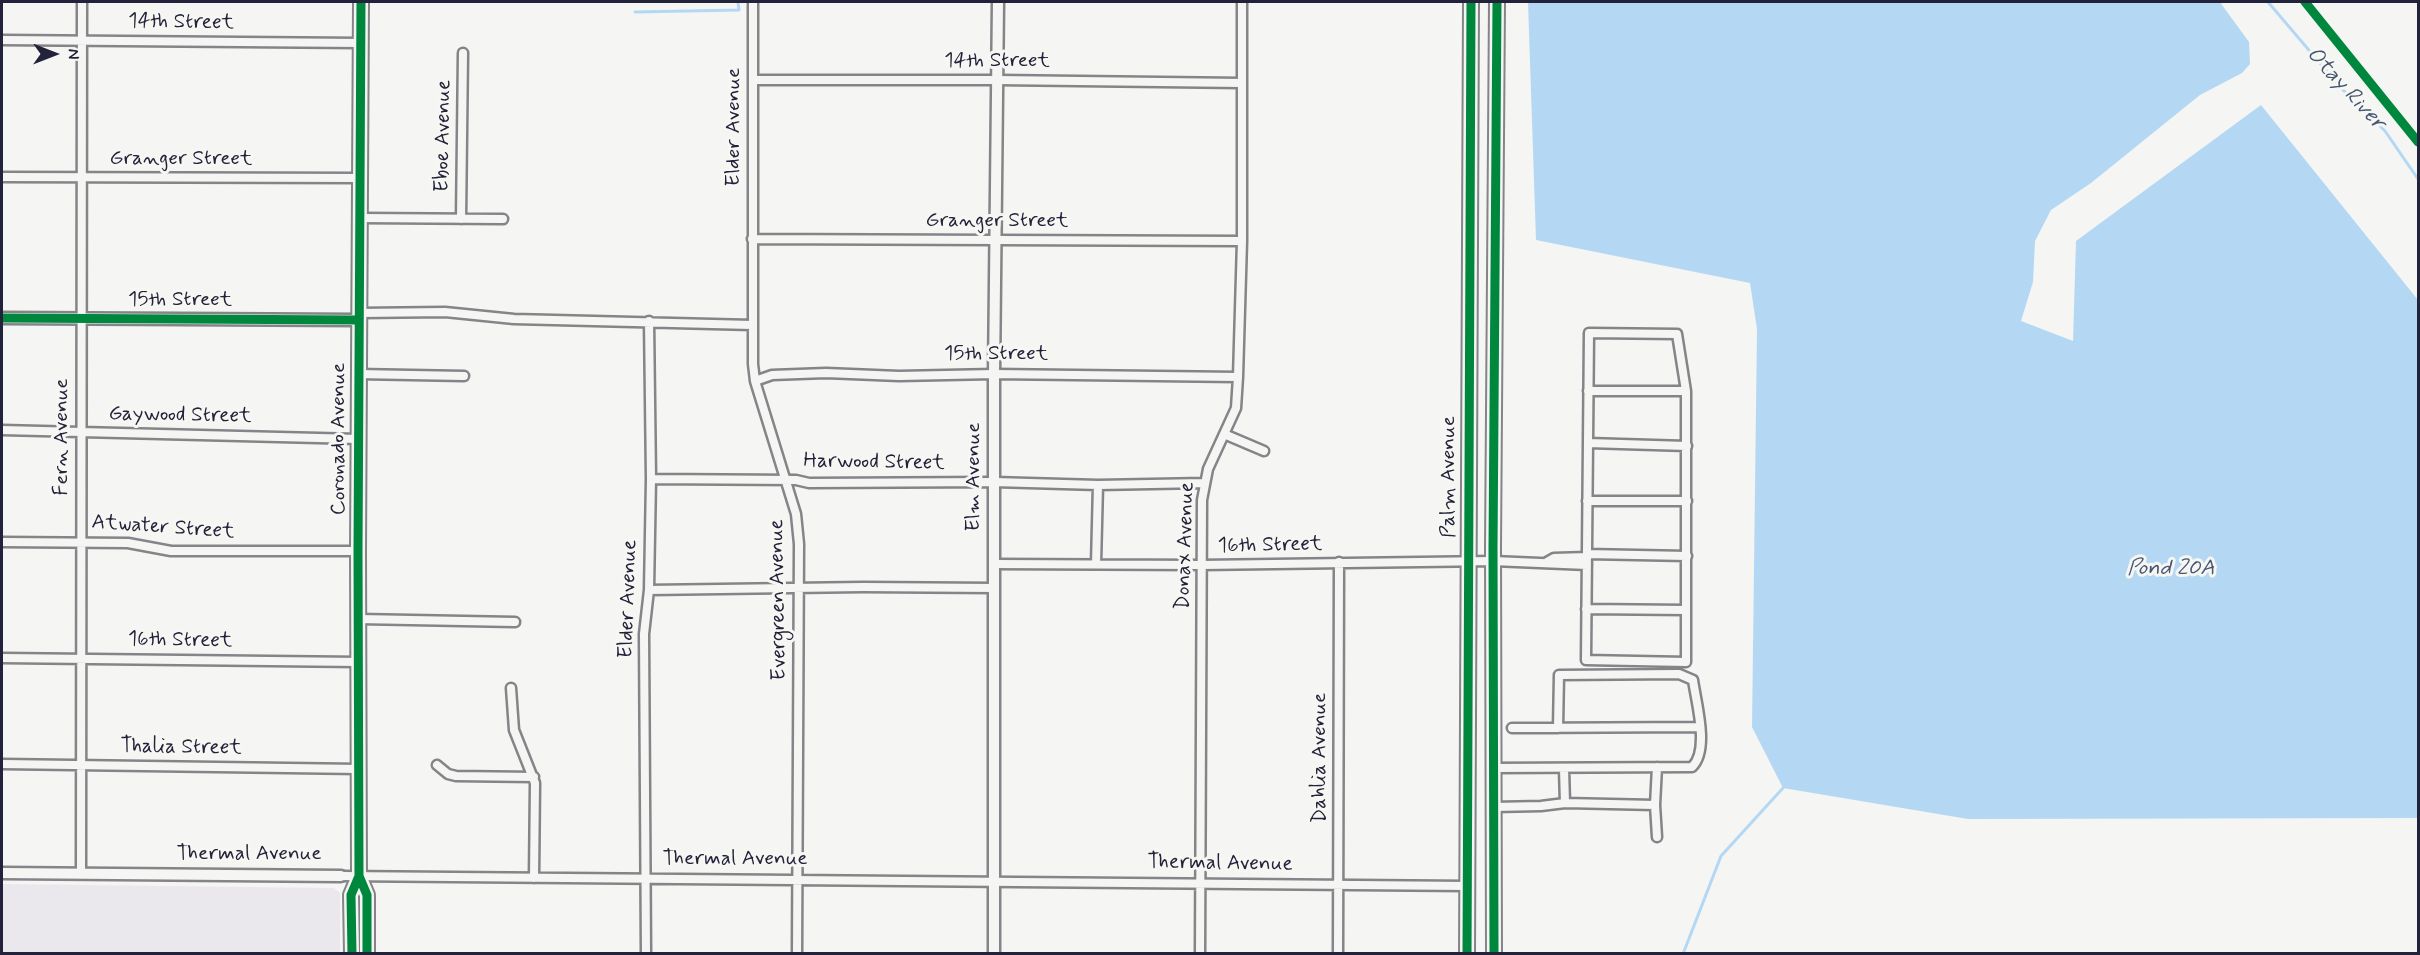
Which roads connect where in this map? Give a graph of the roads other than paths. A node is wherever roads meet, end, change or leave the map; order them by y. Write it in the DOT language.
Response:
graph roads {
  1 [pos="82,2"];
  2 [pos="361,2"];
  3 [pos="753,2"];
  4 [pos="998,2"];
  5 [pos="1242,2"];
  6 [pos="1472,2"];
  7 [pos="1497,2"];
  8 [pos="2,40"];
  9 [pos="82,40"];
  10 [pos="361,43"];
  11 [pos="463,53"];
  12 [pos="753,80"];
  13 [pos="997,80"];
  14 [pos="1242,82"];
  15 [pos="2,177"];
  16 [pos="82,177"];
  17 [pos="361,178"];
  18 [pos="361,218"];
  19 [pos="461,219"];
  20 [pos="503,219"];
  21 [pos="752,239"];
  22 [pos="997,239"];
  23 [pos="1242,242"];
  24 [pos="359,316"];
  25 [pos="2,318"];
  26 [pos="82,319"];
  27 [pos="649,321"];
  28 [pos="752,325"];
  29 [pos="358,374"];
  30 [pos="994,374"];
  31 [pos="464,376"];
  32 [pos="1238,376"];
  33 [pos="755,381"];
  34 [pos="1588,391"];
  35 [pos="1686,391"];
  36 [pos="2,430"];
  37 [pos="81,432"];
  38 [pos="1224,434"];
  39 [pos="358,439"];
  40 [pos="1588,443"];
  41 [pos="1687,446"];
  42 [pos="1264,452"];
  43 [pos="651,479"];
  44 [pos="786,481"];
  45 [pos="994,482"];
  46 [pos="1204,483"];
  47 [pos="1098,485"];
  48 [pos="1587,501"];
  49 [pos="1687,501"];
  50 [pos="81,541"];
  51 [pos="2,542"];
  52 [pos="358,551"];
  53 [pos="1687,556"];
  54 [pos="1587,559"];
  55 [pos="1467,561"];
  56 [pos="1493,561"];
  57 [pos="1339,562"];
  58 [pos="994,564"];
  59 [pos="1096,564"];
  60 [pos="1201,565"];
  61 [pos="799,588"];
  62 [pos="994,588"];
  63 [pos="649,590"];
  64 [pos="1586,609"];
  65 [pos="1686,610"];
  66 [pos="359,619"];
  67 [pos="514,622"];
  68 [pos="2,657"];
  69 [pos="81,658"];
  70 [pos="359,662"];
  71 [pos="511,688"];
  72 [pos="1700,726"];
  73 [pos="1512,728"];
  74 [pos="1558,728"];
  75 [pos="2,764"];
  76 [pos="81,764"];
  77 [pos="437,765"];
  78 [pos="1657,767"];
  79 [pos="1493,768"];
  80 [pos="359,769"];
  81 [pos="1564,769"];
  82 [pos="534,777"];
  83 [pos="1566,803"];
  84 [pos="1655,805"];
  85 [pos="1494,807"];
  86 [pos="1657,837"];
  87 [pos="2,873"];
  88 [pos="81,873"];
  89 [pos="340,876"];
  90 [pos="359,876"];
  91 [pos="534,878"];
  92 [pos="645,879"];
  93 [pos="798,880"];
  94 [pos="994,882"];
  95 [pos="1201,884"];
  96 [pos="1338,885"];
  97 [pos="1467,886"];
  98 [pos="352,954"];
  99 [pos="368,954"];
  100 [pos="646,954"];
  101 [pos="797,954"];
  102 [pos="994,954"];
  103 [pos="1200,954"];
  104 [pos="1338,954"];
  105 [pos="1467,954"];
  106 [pos="1494,954"];
  1 -- 9 [label="street, Fern Avenue"];
  2 -- 10 [label="main road, Coronado Avenue"];
  3 -- 12 [label="street, Elder Avenue"];
  4 -- 13 [label="street, Elm Avenue"];
  5 -- 14 [label="street, Donax Avenue"];
  6 -- 55 [label="main road, Palm Avenue"];
  7 -- 56 [label="main road, Palm Avenue"];
  8 -- 9 [label="street, 14th Street"];
  9 -- 10 [label="street, 14th Street"];
  9 -- 16 [label="street, Fern Avenue"];
  10 -- 17 [label="main road, Coronado Avenue"];
  11 -- 19 [label="street, Eboe Avenue"];
  12 -- 13 [label="street, 14th Street"];
  12 -- 21 [label="street, Elder Avenue"];
  13 -- 14 [label="street, 14th Street"];
  13 -- 22 [label="street, Elm Avenue"];
  14 -- 23 [label="street, Donax Avenue"];
  15 -- 16 [label="street, Granger Street"];
  16 -- 17 [label="street, Granger Street"];
  16 -- 26 [label="street, Fern Avenue"];
  17 -- 18 [label="main road, Coronado Avenue"];
  18 -- 19 [label="street"];
  18 -- 24 [label="main road, Coronado Avenue"];
  19 -- 20 [label="street"];
  21 -- 22 [label="street, Granger Street"];
  21 -- 28 [label="street, Elder Avenue"];
  22 -- 23 [label="street, Granger Street"];
  22 -- 30 [label="street, Elm Avenue"];
  23 -- 32 [label="street, Donax Avenue"];
  24 -- 26 [label="street, 15th Street"];
  24 -- 27 [label="street, 15th Street"];
  24 -- 29 [label="main road, Coronado Avenue"];
  25 -- 26 [label="street, 15th Street"];
  26 -- 37 [label="street, Fern Avenue"];
  27 -- 28 [label="street, 15th Street"];
  27 -- 43 [label="street, Elder Avenue"];
  28 -- 33 [label="street, Evergreen Avenue"];
  29 -- 31 [label="street"];
  29 -- 39 [label="main road, Coronado Avenue"];
  30 -- 32 [label="street, 15th Street"];
  30 -- 33 [label="street, 15th Street"];
  30 -- 45 [label="street, Elm Avenue"];
  32 -- 38 [label="street, Donax Avenue"];
  33 -- 44 [label="street, Evergreen Avenue"];
  34 -- 35 [label="street"];
  34 -- 35 [label="street"];
  34 -- 40 [label="street"];
  35 -- 41 [label="street"];
  36 -- 37 [label="street, Gaywood Street"];
  37 -- 39 [label="street, Gaywood Street"];
  37 -- 50 [label="street, Fern Avenue"];
  38 -- 42 [label="street"];
  38 -- 46 [label="street, Donax Avenue"];
  39 -- 52 [label="main road, Coronado Avenue"];
  40 -- 41 [label="street"];
  40 -- 48 [label="street"];
  41 -- 49 [label="street"];
  43 -- 44 [label="street, Harwood Street"];
  43 -- 63 [label="street, Elder Avenue"];
  44 -- 45 [label="street, Harwood Street"];
  44 -- 61 [label="street, Evergreen Avenue"];
  45 -- 47 [label="street, Harwood Street"];
  45 -- 58 [label="street, Elm Avenue"];
  46 -- 47 [label="street, Harwood Street"];
  46 -- 60 [label="street, Donax Avenue"];
  47 -- 59 [label="street"];
  48 -- 49 [label="street"];
  48 -- 54 [label="street"];
  49 -- 53 [label="street"];
  50 -- 51 [label="street, Atwater Street"];
  50 -- 52 [label="street, Atwater Street"];
  50 -- 69 [label="street, Fern Avenue"];
  52 -- 66 [label="main road, Coronado Avenue"];
  53 -- 54 [label="street, 16th Street"];
  53 -- 65 [label="street"];
  54 -- 56 [label="street, 16th Street"];
  54 -- 64 [label="street"];
  55 -- 56 [label="street, 16th Street"];
  55 -- 57 [label="street, 16th Street"];
  55 -- 97 [label="main road, Palm Avenue"];
  56 -- 79 [label="main road, Palm Avenue"];
  57 -- 60 [label="street, 16th Street"];
  57 -- 96 [label="street, Dahlia Avenue"];
  58 -- 59 [label="street, 16th Street"];
  58 -- 62 [label="street, Elm Avenue"];
  59 -- 60 [label="street, 16th Street"];
  60 -- 95 [label="street, Donax Avenue"];
  61 -- 62 [label="street"];
  61 -- 63 [label="street"];
  61 -- 93 [label="street, Evergreen Avenue"];
  62 -- 94 [label="street, Elm Avenue"];
  63 -- 92 [label="street, Elder Avenue"];
  64 -- 65 [label="street"];
  64 -- 65 [label="street"];
  66 -- 67 [label="street"];
  66 -- 70 [label="main road, Coronado Avenue"];
  68 -- 69 [label="street, 16th Street"];
  69 -- 70 [label="street, 16th Street"];
  69 -- 76 [label="street, Fern Avenue"];
  70 -- 80 [label="main road, Coronado Avenue"];
  71 -- 82 [label="street"];
  72 -- 74 [label="street"];
  72 -- 74 [label="street"];
  72 -- 78 [label="street"];
  73 -- 74 [label="street"];
  75 -- 76 [label="street, Thalia Street"];
  76 -- 80 [label="street, Thalia Street"];
  76 -- 88 [label="street, Fern Avenue"];
  77 -- 82 [label="street"];
  78 -- 81 [label="street"];
  78 -- 84 [label="street"];
  79 -- 81 [label="street"];
  79 -- 85 [label="main road, Palm Avenue"];
  80 -- 90 [label="main road, Coronado Avenue"];
  81 -- 83 [label="street"];
  82 -- 91 [label="street"];
  83 -- 84 [label="street"];
  83 -- 85 [label="street"];
  84 -- 86 [label="street"];
  85 -- 106 [label="main road, Palm Avenue"];
  87 -- 88 [label="street, Thermal Avenue"];
  88 -- 89 [label="street, Thermal Avenue"];
  89 -- 90 [label="street, Thermal Avenue"];
  90 -- 91 [label="street, Thermal Avenue"];
  90 -- 98 [label="main road, Coronado Avenue"];
  90 -- 99 [label="main road, Coronado Avenue"];
  91 -- 92 [label="street, Thermal Avenue"];
  92 -- 93 [label="street, Thermal Avenue"];
  92 -- 100 [label="street, Elder Avenue"];
  93 -- 94 [label="street, Thermal Avenue"];
  93 -- 101 [label="street, Evergreen Avenue"];
  94 -- 95 [label="street, Thermal Avenue"];
  94 -- 102 [label="street, Elm Avenue"];
  95 -- 96 [label="street, Thermal Avenue"];
  95 -- 103 [label="street, Donax Avenue"];
  96 -- 97 [label="street, Thermal Avenue"];
  96 -- 104 [label="street, Dahlia Avenue"];
  97 -- 105 [label="main road, Palm Avenue"];
}
